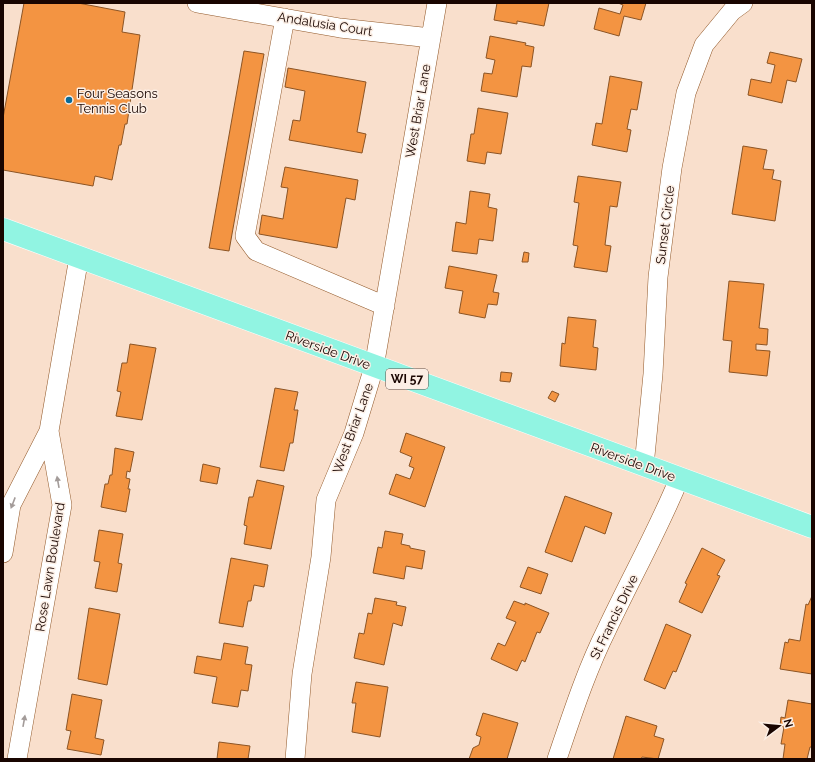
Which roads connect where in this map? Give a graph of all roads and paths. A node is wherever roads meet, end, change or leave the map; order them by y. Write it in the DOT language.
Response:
graph roads {
  1 [pos="197,3"];
  2 [pos="436,3"];
  3 [pos="743,3"];
  4 [pos="249,7"];
  5 [pos="285,18"];
  6 [pos="431,38"];
  7 [pos="3,229"];
  8 [pos="80,257"];
  9 [pos="385,306"];
  10 [pos="374,367"];
  11 [pos="49,430"];
  12 [pos="644,466"];
  13 [pos="679,479"];
  14 [pos="812,527"];
  15 [pos="3,553"];
  16 [pos="17,759"];
  17 [pos="295,759"];
  18 [pos="557,759"];
  1 -- 4 [label="street, Andalusia Court"];
  2 -- 6 [label="street, West Briar Lane"];
  3 -- 12 [label="street, Sunset Circle"];
  4 -- 5 [label="street, Andalusia Court"];
  5 -- 6 [label="street, Andalusia Court"];
  5 -- 9 [label="street"];
  6 -- 9 [label="street, West Briar Lane"];
  7 -- 8 [label="main road, Riverside Drive / WI 57"];
  8 -- 10 [label="main road, Riverside Drive / WI 57"];
  8 -- 11 [label="street, Rose Lawn Boulevard"];
  9 -- 10 [label="street, West Briar Lane"];
  10 -- 12 [label="main road, Riverside Drive / WI 57"];
  10 -- 17 [label="street, West Briar Lane"];
  11 -- 15 [label="street, one-way"];
  16 -- 11 [label="street, Rose Lawn Boulevard, one-way"];
  12 -- 13 [label="main road, Riverside Drive / WI 57"];
  13 -- 14 [label="main road, Riverside Drive / WI 57"];
  13 -- 18 [label="street, St Francis Drive"];
}
